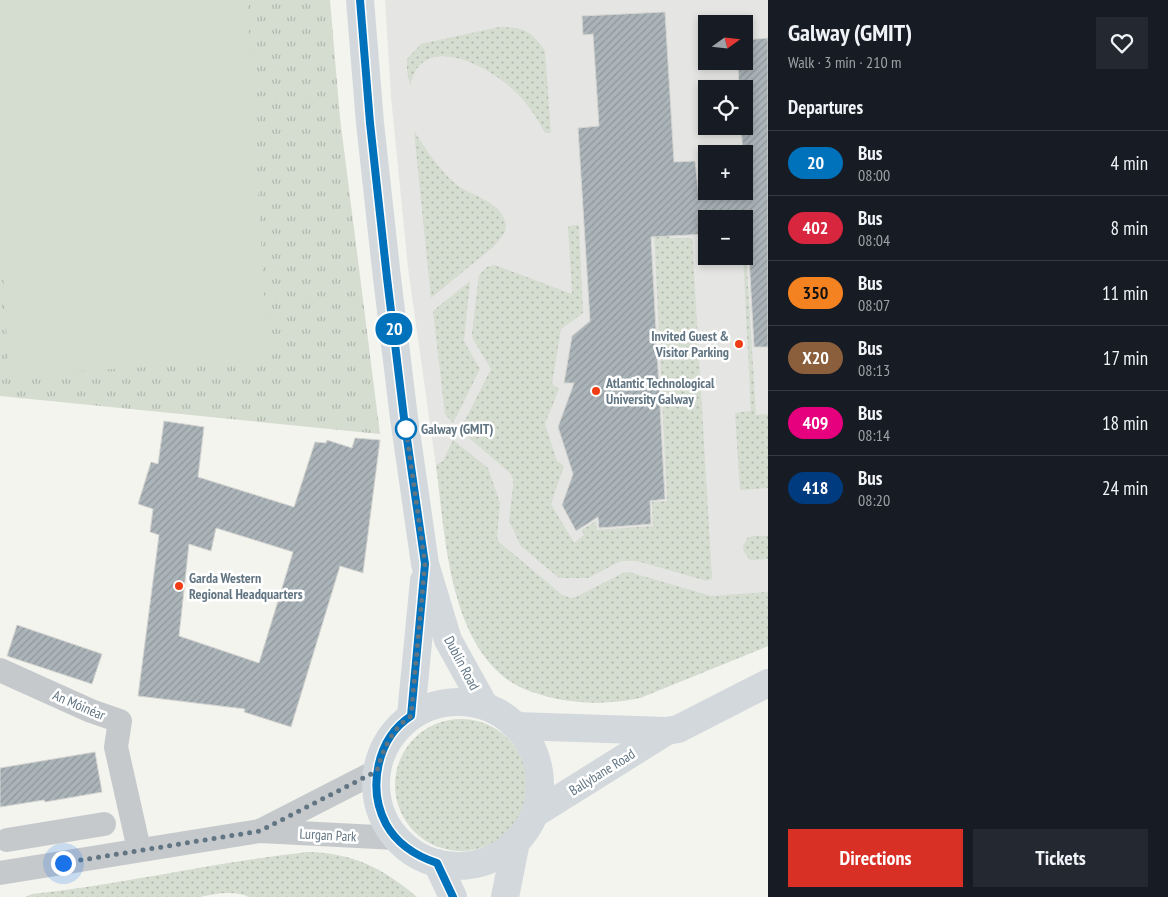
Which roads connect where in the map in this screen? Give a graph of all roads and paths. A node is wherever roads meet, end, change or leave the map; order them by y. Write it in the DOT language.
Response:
graph roads {
  1 [pos="360,0"];
  2 [pos="425,564"];
  3 [pos="0,670"];
  4 [pos="768,683"];
  5 [pos="483,703"];
  6 [pos="411,716"];
  7 [pos="516,726"];
  8 [pos="667,731"];
  9 [pos="377,771"];
  10 [pos="536,813"];
  11 [pos="104,824"];
  12 [pos="260,831"];
  13 [pos="39,835"];
  14 [pos="396,838"];
  15 [pos="7,840"];
  16 [pos="515,847"];
  17 [pos="139,849"];
  18 [pos="437,863"];
  19 [pos="44,866"];
  20 [pos="0,873"];
  21 [pos="453,897"];
  22 [pos="505,897"];
  1 -- 2 [label="main road, Dublin Road"];
  2 -- 5 [label="main road, Dublin Road"];
  2 -- 6 [label="main road, Dublin Road"];
  3 -- 17 [label="street, An Móinéar"];
  4 -- 8 [label="main road, Ballybane Road"];
  5 -- 6 [label="main road"];
  5 -- 7 [label="main road"];
  6 -- 9 [label="main road"];
  7 -- 8 [label="main road, Ballybane Road"];
  7 -- 10 [label="main road"];
  8 -- 10 [label="main road, Ballybane Road"];
  9 -- 12 [label="street, Lurgan Park"];
  9 -- 14 [label="main road"];
  10 -- 16 [label="main road"];
  11 -- 13 [label="street"];
  12 -- 14 [label="street, Lurgan Park"];
  12 -- 17 [label="street, Lurgan Park"];
  13 -- 15 [label="street"];
  13 -- 19 [label="street"];
  14 -- 18 [label="main road"];
  16 -- 18 [label="main road"];
  16 -- 22 [label="main road"];
  17 -- 19 [label="street, Lurgan Park"];
  18 -- 21 [label="main road"];
  19 -- 20 [label="street, Lurgan Park"];
}
